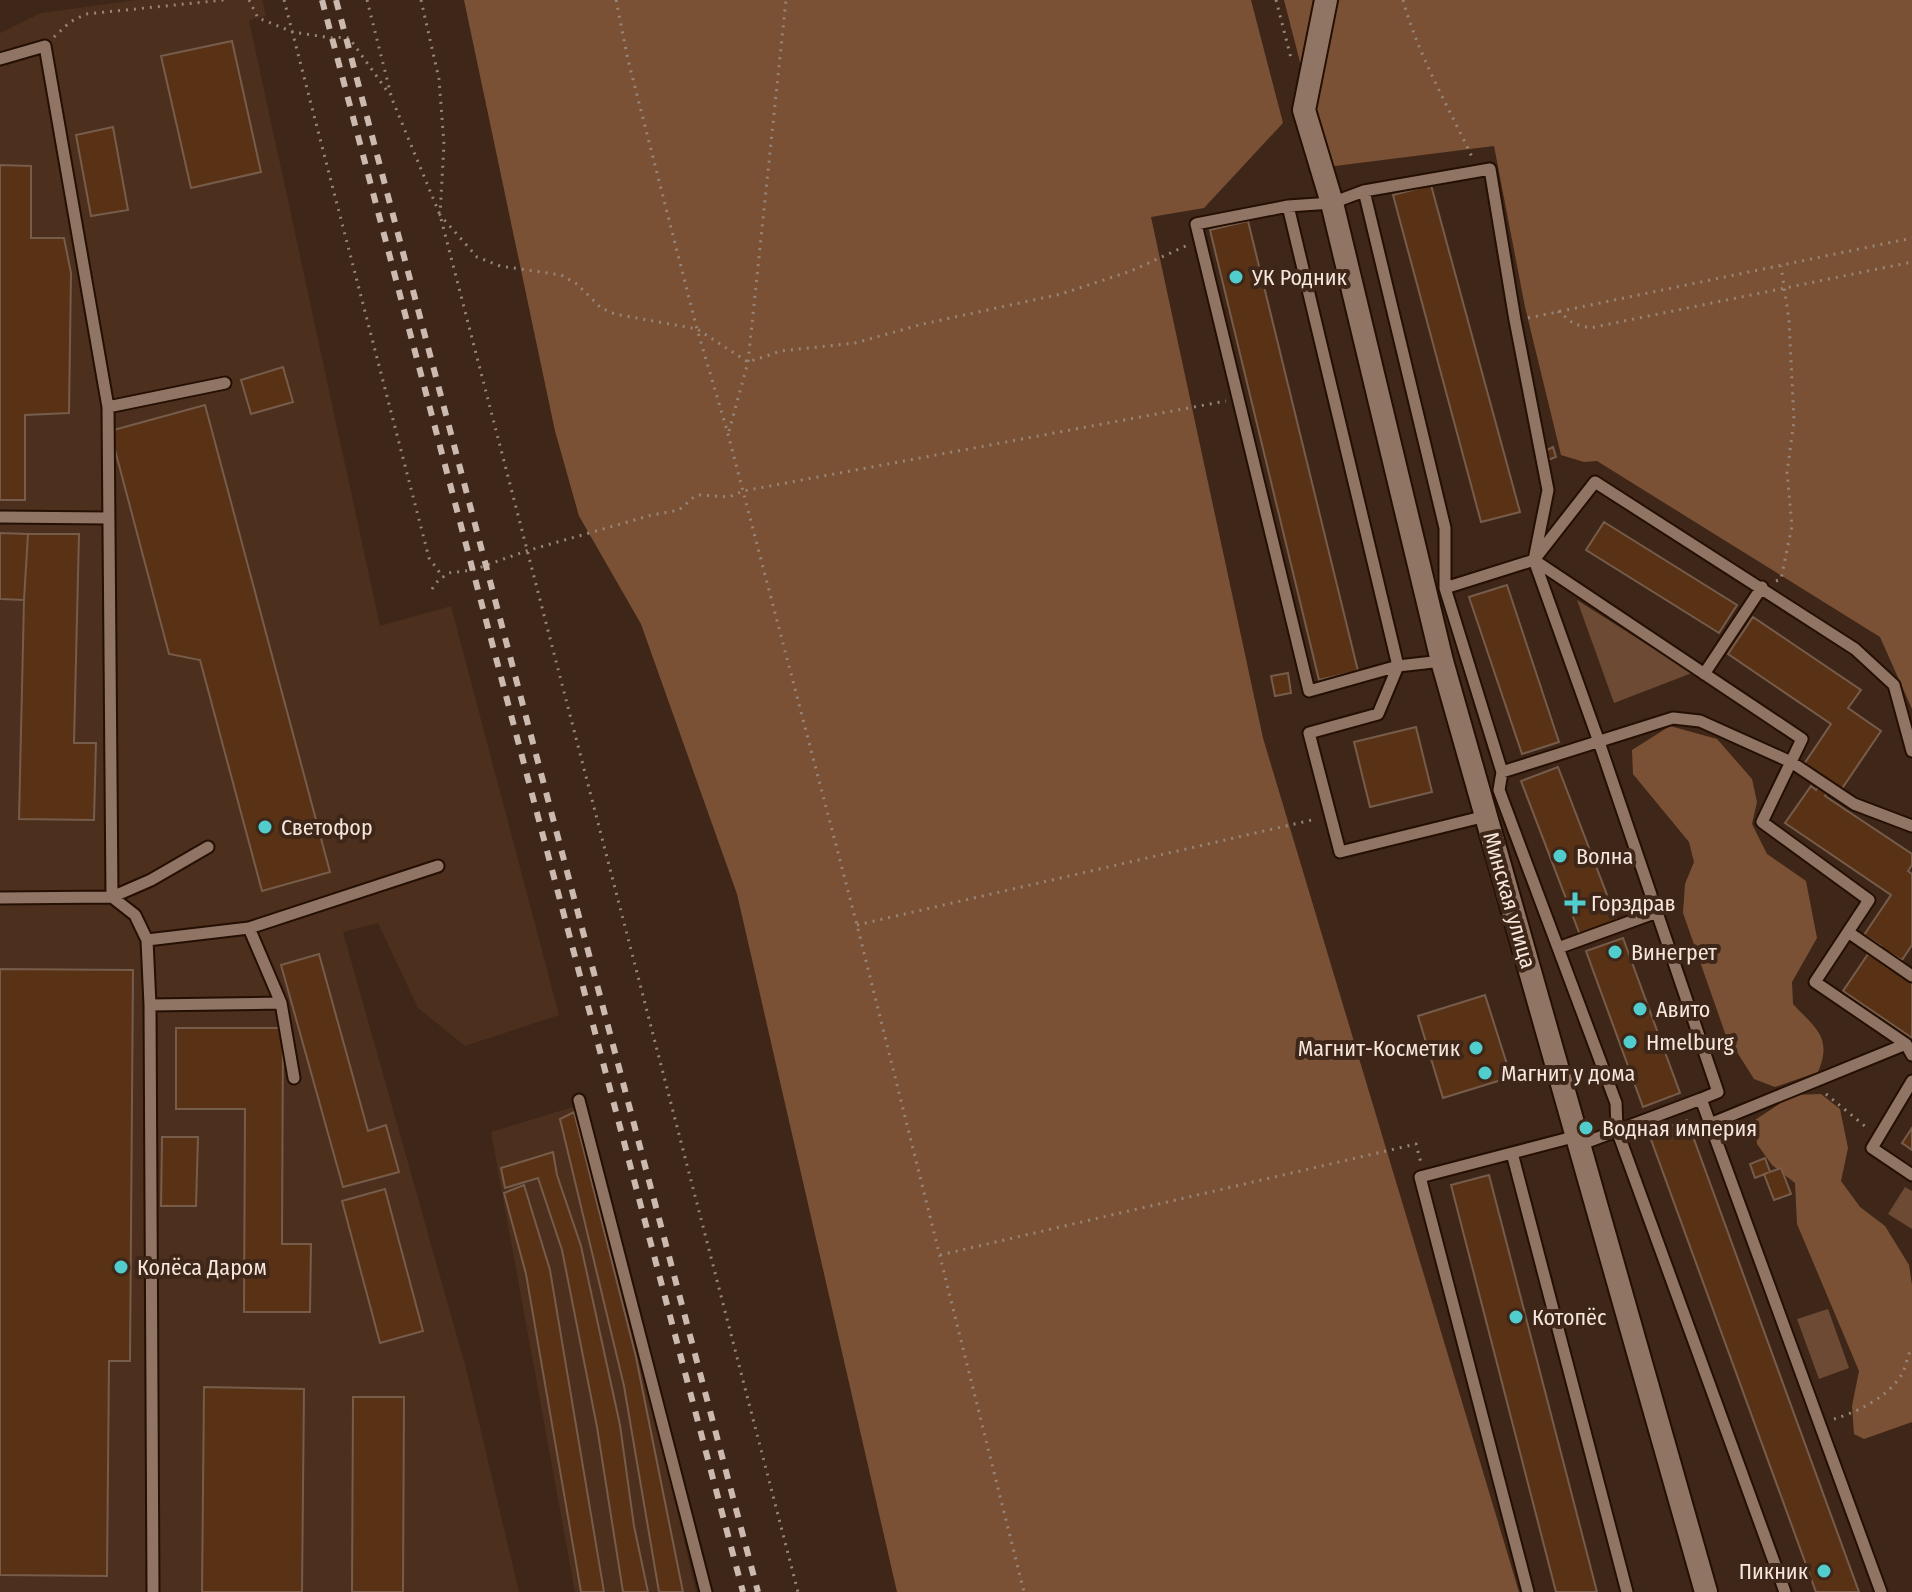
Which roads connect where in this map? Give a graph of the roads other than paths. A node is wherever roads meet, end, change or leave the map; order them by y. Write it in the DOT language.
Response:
graph roads {
  1 [pos="1326,0"];
  2 [pos="0,59"];
  3 [pos="1364,191"];
  4 [pos="1332,203"];
  5 [pos="1288,206"];
  6 [pos="225,383"];
  7 [pos="108,407"];
  8 [pos="0,517"];
  9 [pos="108,518"];
  10 [pos="1534,560"];
  11 [pos="1762,587"];
  12 [pos="1445,588"];
  13 [pos="1442,661"];
  14 [pos="1398,666"];
  15 [pos="1704,674"];
  16 [pos="1599,742"];
  17 [pos="1912,751"];
  18 [pos="1791,762"];
  19 [pos="1502,772"];
  20 [pos="1486,816"];
  21 [pos="1912,826"];
  22 [pos="208,847"];
  23 [pos="438,866"];
  24 [pos="112,897"];
  25 [pos="0,898"];
  26 [pos="1657,912"];
  27 [pos="249,928"];
  28 [pos="1848,932"];
  29 [pos="147,940"];
  30 [pos="1558,948"];
  31 [pos="1912,976"];
  32 [pos="281,1003"];
  33 [pos="150,1005"];
  34 [pos="1909,1050"];
  35 [pos="294,1078"];
  36 [pos="1912,1081"];
  37 [pos="1701,1099"];
  38 [pos="579,1100"];
  39 [pos="1710,1124"];
  40 [pos="1617,1130"];
  41 [pos="1578,1140"];
  42 [pos="1512,1153"];
  43 [pos="1912,1175"];
  44 [pos="153,1592"];
  45 [pos="706,1592"];
  46 [pos="1528,1592"];
  47 [pos="1627,1592"];
  48 [pos="1706,1592"];
  49 [pos="1785,1592"];
  50 [pos="1881,1592"];
  1 -- 4 [label="street, Минская улица"];
  2 -- 7 [label="lane"];
  3 -- 4 [label="lane"];
  3 -- 10 [label="lane"];
  3 -- 12 [label="lane"];
  4 -- 5 [label="lane"];
  4 -- 13 [label="street, Минская улица"];
  5 -- 14 [label="lane"];
  5 -- 14 [label="lane"];
  6 -- 7 [label="lane"];
  7 -- 9 [label="lane"];
  8 -- 9 [label="lane"];
  9 -- 24 [label="lane"];
  10 -- 11 [label="lane"];
  10 -- 12 [label="lane"];
  10 -- 15 [label="lane"];
  10 -- 16 [label="lane"];
  11 -- 15 [label="lane"];
  11 -- 17 [label="lane"];
  12 -- 19 [label="lane"];
  13 -- 14 [label="lane"];
  13 -- 20 [label="street, Минская улица"];
  14 -- 20 [label="lane"];
  15 -- 18 [label="lane"];
  16 -- 18 [label="lane"];
  16 -- 19 [label="lane"];
  16 -- 26 [label="lane"];
  18 -- 21 [label="lane"];
  18 -- 28 [label="lane"];
  19 -- 30 [label="lane"];
  20 -- 41 [label="street, Минская улица"];
  22 -- 24 [label="lane"];
  23 -- 27 [label="lane"];
  24 -- 25 [label="lane"];
  24 -- 29 [label="lane"];
  26 -- 30 [label="lane"];
  26 -- 37 [label="lane"];
  27 -- 29 [label="lane"];
  27 -- 32 [label="lane"];
  28 -- 31 [label="lane"];
  28 -- 34 [label="lane"];
  29 -- 33 [label="lane"];
  30 -- 40 [label="lane"];
  32 -- 33 [label="lane"];
  32 -- 35 [label="lane"];
  33 -- 44 [label="lane"];
  34 -- 39 [label="lane"];
  36 -- 43 [label="lane"];
  37 -- 39 [label="lane"];
  37 -- 40 [label="lane"];
  38 -- 45 [label="lane"];
  39 -- 50 [label="lane"];
  40 -- 41 [label="lane"];
  40 -- 49 [label="lane"];
  41 -- 42 [label="lane"];
  41 -- 48 [label="street, Минская улица"];
  42 -- 46 [label="lane"];
  42 -- 47 [label="lane"];
}
